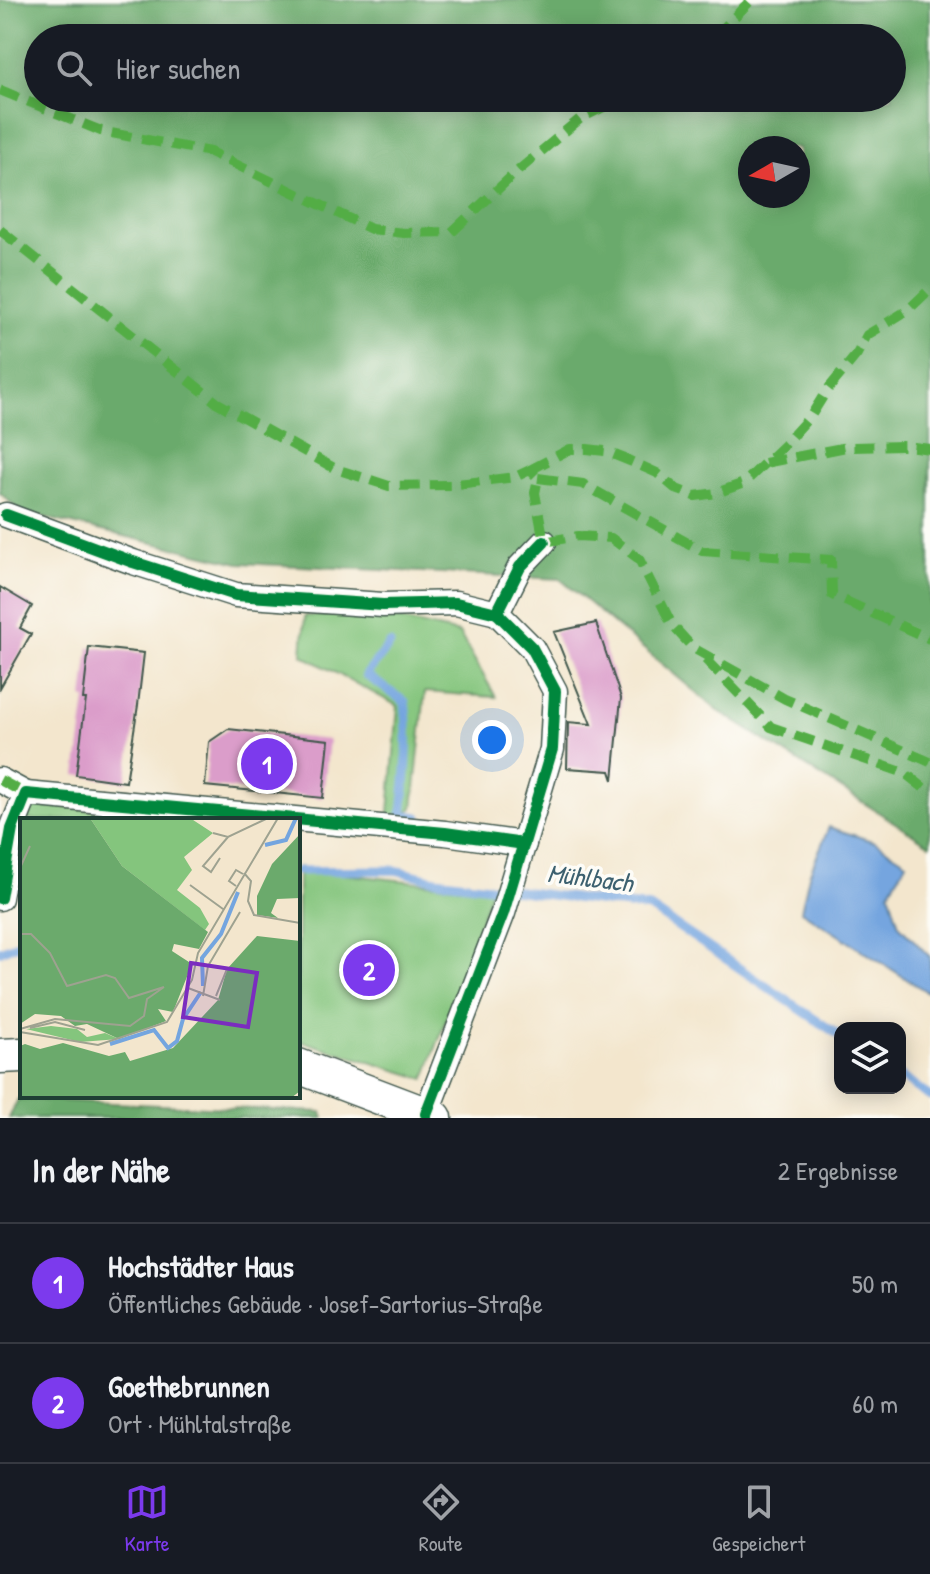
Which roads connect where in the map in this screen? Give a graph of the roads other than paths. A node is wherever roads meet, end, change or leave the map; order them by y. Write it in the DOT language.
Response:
graph roads {
  1 [pos="6,515"];
  2 [pos="544,542"];
  3 [pos="497,613"];
  4 [pos="0,780"];
  5 [pos="26,794"];
  6 [pos="284,818"];
  7 [pos="300,820"];
  8 [pos="6,826"];
  9 [pos="524,844"];
  10 [pos="0,898"];
  11 [pos="20,1055"];
  12 [pos="0,1056"];
  13 [pos="300,1067"];
  14 [pos="431,1116"];
  1 -- 3 [label="street"];
  2 -- 3 [label="street"];
  3 -- 9 [label="street"];
  4 -- 5 [label="street"];
  5 -- 6 [label="street"];
  5 -- 8 [label="street"];
  7 -- 9 [label="street"];
  8 -- 10 [label="street"];
  9 -- 14 [label="street"];
  11 -- 12 [label="main road"];
  13 -- 14 [label="main road"];
}
